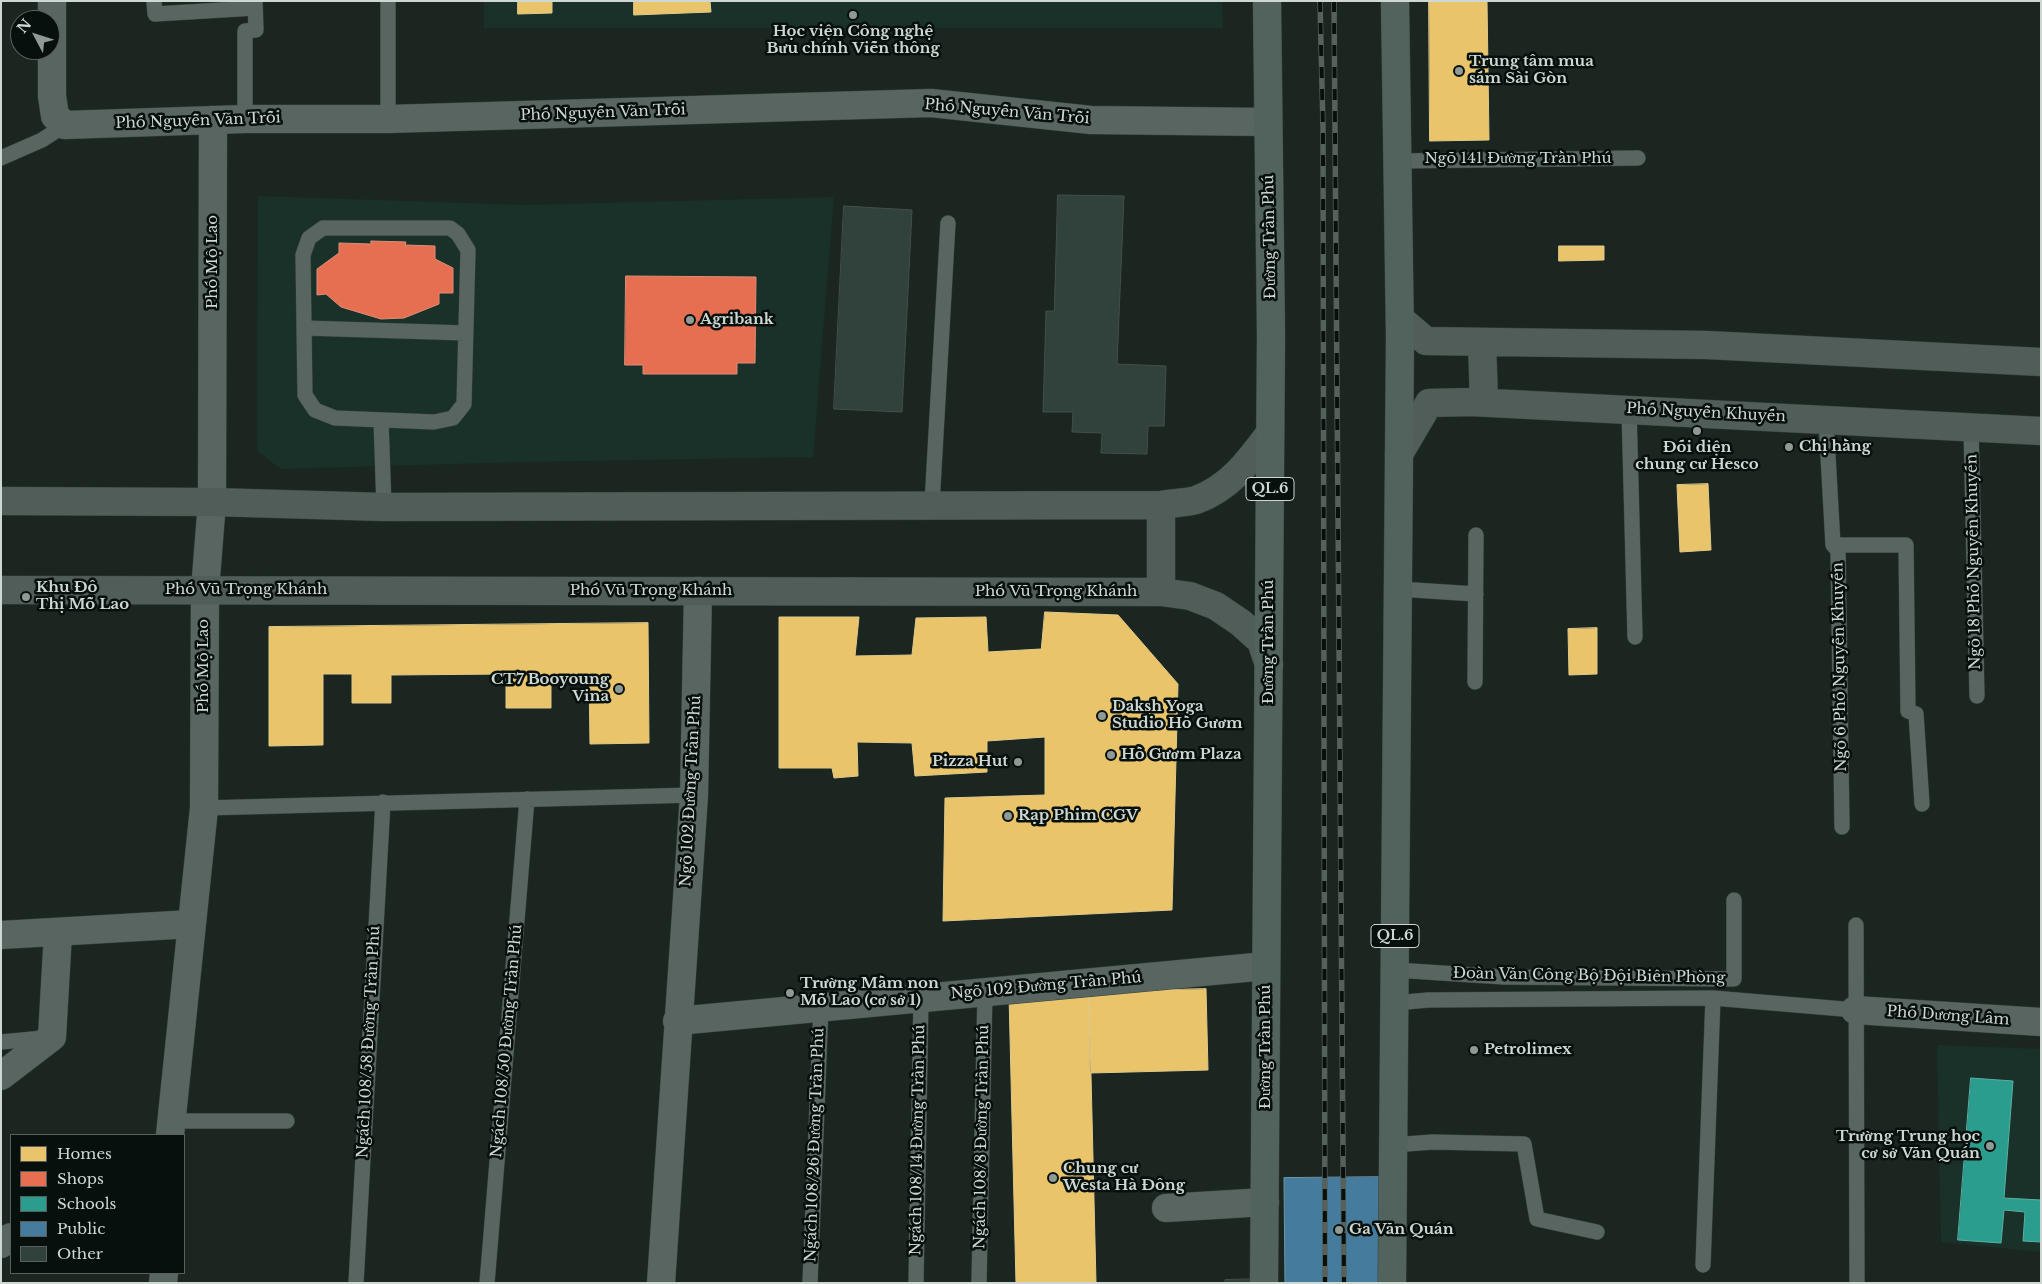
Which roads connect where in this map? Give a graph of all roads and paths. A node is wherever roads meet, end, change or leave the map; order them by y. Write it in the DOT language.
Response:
graph roads {
  1 [pos="52,1"];
  2 [pos="154,1"];
  3 [pos="388,1"];
  4 [pos="1267,1"];
  5 [pos="1395,1"];
  6 [pos="255,5"];
  7 [pos="245,119"];
  8 [pos="388,119"];
  9 [pos="213,120"];
  10 [pos="1268,122"];
  11 [pos="64,125"];
  12 [pos="1,158"];
  13 [pos="1638,158"];
  14 [pos="1398,161"];
  15 [pos="948,223"];
  16 [pos="1400,319"];
  17 [pos="304,328"];
  18 [pos="466,333"];
  19 [pos="1482,342"];
  20 [pos="2041,362"];
  21 [pos="1484,402"];
  22 [pos="1629,409"];
  23 [pos="381,420"];
  24 [pos="1826,420"];
  25 [pos="1971,427"];
  26 [pos="2041,431"];
  27 [pos="1270,433"];
  28 [pos="1400,454"];
  29 [pos="1,501"];
  30 [pos="212,502"];
  31 [pos="932,504"];
  32 [pos="1161,504"];
  33 [pos="384,507"];
  34 [pos="1476,535"];
  35 [pos="1833,545"];
  36 [pos="1398,589"];
  37 [pos="1,590"];
  38 [pos="205,590"];
  39 [pos="698,591"];
  40 [pos="1161,592"];
  41 [pos="1476,594"];
  42 [pos="1635,637"];
  43 [pos="1269,665"];
  44 [pos="1475,682"];
  45 [pos="1977,696"];
  46 [pos="694,795"];
  47 [pos="527,800"];
  48 [pos="382,802"];
  49 [pos="1922,804"];
  50 [pos="204,808"];
  51 [pos="1842,827"];
  52 [pos="1734,900"];
  53 [pos="192,924"];
  54 [pos="1856,925"];
  55 [pos="58,932"];
  56 [pos="1,935"];
  57 [pos="1266,966"];
  58 [pos="1395,970"];
  59 [pos="985,992"];
  60 [pos="921,998"];
  61 [pos="1713,998"];
  62 [pos="1395,1002"];
  63 [pos="821,1007"];
  64 [pos="1855,1010"];
  65 [pos="677,1021"];
  66 [pos="2041,1022"];
  67 [pos="52,1037"];
  68 [pos="1,1042"];
  69 [pos="1,1076"];
  70 [pos="288,1121"];
  71 [pos="164,1131"];
  72 [pos="1394,1145"];
  73 [pos="1265,1202"];
  74 [pos="1166,1208"];
  75 [pos="1597,1232"];
  76 [pos="1703,1265"];
  77 [pos="356,1283"];
  78 [pos="487,1283"];
  79 [pos="661,1283"];
  80 [pos="810,1283"];
  81 [pos="916,1283"];
  82 [pos="979,1283"];
  83 [pos="1264,1283"];
  84 [pos="1392,1283"];
  85 [pos="1856,1283"];
  1 -- 11 [label="street"];
  2 -- 6 [label="lane"];
  3 -- 8 [label="lane"];
  4 -- 10 [label="highway, Đường Trần Phú / QL.6"];
  5 -- 14 [label="highway, QL.6"];
  6 -- 7 [label="lane"];
  7 -- 8 [label="street, Phố Nguyễn Văn Trỗi"];
  7 -- 9 [label="street, Phố Nguyễn Văn Trỗi"];
  8 -- 10 [label="street, Phố Nguyễn Văn Trỗi"];
  9 -- 11 [label="street, Phố Nguyễn Văn Trỗi"];
  9 -- 30 [label="street, Phố Mộ Lao"];
  10 -- 27 [label="highway, Đường Trần Phú / QL.6"];
  11 -- 12 [label="lane"];
  13 -- 14 [label="lane, Ngõ 141 Đường Trần Phú"];
  14 -- 16 [label="highway, QL.6"];
  15 -- 31 [label="lane"];
  16 -- 19 [label="main road"];
  16 -- 28 [label="highway, QL.6"];
  17 -- 18 [label="lane"];
  17 -- 18 [label="lane"];
  17 -- 23 [label="lane"];
  18 -- 23 [label="lane"];
  19 -- 20 [label="main road"];
  19 -- 21 [label="main road"];
  21 -- 22 [label="main road, Phố Nguyễn Khuyến"];
  21 -- 28 [label="main road, Phố Nguyễn Khuyến"];
  22 -- 24 [label="main road, Phố Nguyễn Khuyến"];
  22 -- 42 [label="lane"];
  23 -- 33 [label="lane"];
  24 -- 25 [label="main road, Phố Nguyễn Khuyến"];
  24 -- 35 [label="lane, Ngõ 6 Phố Nguyễn Khuyến"];
  25 -- 26 [label="main road, Phố Nguyễn Khuyến"];
  25 -- 45 [label="lane, Ngõ 18 Phố Nguyễn Khuyến"];
  27 -- 32 [label="main road"];
  27 -- 43 [label="highway, Đường Trần Phú / QL.6"];
  28 -- 36 [label="highway, QL.6"];
  29 -- 30 [label="main road"];
  30 -- 33 [label="main road"];
  30 -- 38 [label="street, Phố Mộ Lao"];
  31 -- 32 [label="main road"];
  31 -- 33 [label="main road"];
  32 -- 40 [label="main road"];
  34 -- 41 [label="lane"];
  35 -- 49 [label="lane"];
  35 -- 51 [label="lane, Ngõ 6 Phố Nguyễn Khuyến"];
  36 -- 41 [label="lane"];
  36 -- 58 [label="highway, QL.6"];
  37 -- 38 [label="main road, Phố Vũ Trọng Khánh"];
  38 -- 39 [label="main road, Phố Vũ Trọng Khánh"];
  38 -- 50 [label="street, Phố Mộ Lao"];
  39 -- 40 [label="main road, Phố Vũ Trọng Khánh"];
  39 -- 46 [label="street, Ngõ 102 Đường Trần Phú"];
  40 -- 43 [label="main road, Phố Vũ Trọng Khánh"];
  41 -- 44 [label="lane"];
  43 -- 57 [label="highway, Đường Trần Phú / QL.6"];
  46 -- 47 [label="lane"];
  46 -- 65 [label="street, Ngõ 102 Đường Trần Phú"];
  47 -- 48 [label="lane"];
  47 -- 78 [label="lane, Ngách 108/50 Đường Trần Phú"];
  48 -- 50 [label="lane"];
  48 -- 77 [label="lane, Ngách 108/58 Đường Trần Phú"];
  50 -- 53 [label="street, Phố Mộ Lao"];
  52 -- 58 [label="lane, Đoàn Văn Công Bộ Đội Biên Phòng"];
  53 -- 55 [label="street"];
  53 -- 71 [label="street, Phố Mộ Lao"];
  54 -- 64 [label="lane"];
  55 -- 56 [label="street"];
  55 -- 67 [label="street"];
  57 -- 59 [label="street, Ngõ 102 Đường Trần Phú"];
  57 -- 73 [label="highway, Đường Trần Phú / QL.6"];
  58 -- 62 [label="highway, QL.6"];
  59 -- 60 [label="street, Ngõ 102 Đường Trần Phú"];
  59 -- 82 [label="lane, Ngách 108/8 Đường Trần Phú"];
  60 -- 63 [label="street, Ngõ 102 Đường Trần Phú"];
  60 -- 81 [label="lane, Ngách 108/14 Đường Trần Phú"];
  61 -- 62 [label="lane"];
  61 -- 64 [label="lane"];
  61 -- 76 [label="lane"];
  62 -- 72 [label="highway, QL.6"];
  63 -- 65 [label="street, Ngõ 102 Đường Trần Phú"];
  63 -- 80 [label="lane, Ngách 108/26 Đường Trần Phú"];
  64 -- 66 [label="street, Phố Dương Lâm"];
  64 -- 85 [label="lane"];
  65 -- 79 [label="street, Ngõ 102 Đường Trần Phú"];
  67 -- 68 [label="lane"];
  67 -- 69 [label="street"];
  70 -- 71 [label="lane"];
  72 -- 75 [label="lane"];
  72 -- 84 [label="highway, QL.6"];
  73 -- 74 [label="street"];
  73 -- 83 [label="highway, Đường Trần Phú / QL.6"];
}
